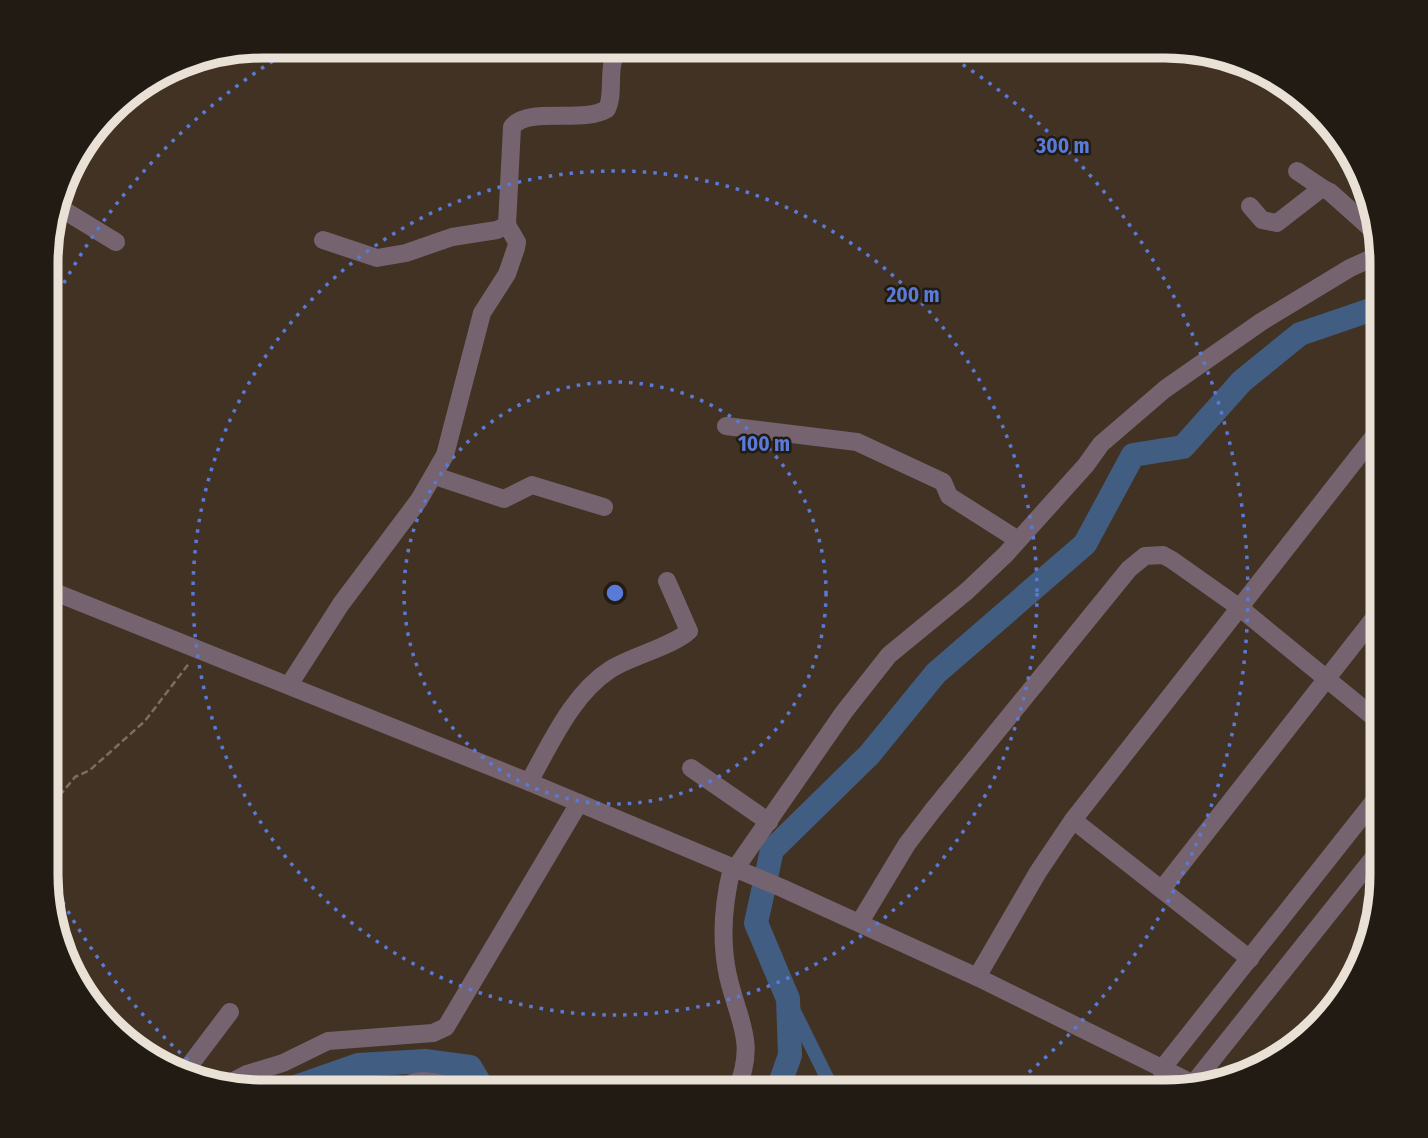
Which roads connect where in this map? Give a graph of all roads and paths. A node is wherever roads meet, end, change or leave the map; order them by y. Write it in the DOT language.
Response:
graph roads {
  1 [pos="613,58"];
  2 [pos="1297,170"];
  3 [pos="1322,188"];
  4 [pos="1250,206"];
  5 [pos="65,211"];
  6 [pos="507,225"];
  7 [pos="1367,225"];
  8 [pos="323,240"];
  9 [pos="116,242"];
  10 [pos="1370,259"];
  11 [pos="726,426"];
  12 [pos="1370,441"];
  13 [pos="435,476"];
  14 [pos="604,507"];
  15 [pos="1018,540"];
  16 [pos="667,581"];
  17 [pos="58,593"];
  18 [pos="1240,608"];
  19 [pos="1370,624"];
  20 [pos="197,650"];
  21 [pos="1327,680"];
  22 [pos="289,685"];
  23 [pos="1370,714"];
  24 [pos="691,768"];
  25 [pos="529,782"];
  26 [pos="58,798"];
  27 [pos="579,803"];
  28 [pos="1370,806"];
  29 [pos="1073,820"];
  30 [pos="769,822"];
  31 [pos="1370,862"];
  32 [pos="736,869"];
  33 [pos="1162,890"];
  34 [pos="860,922"];
  35 [pos="1250,959"];
  36 [pos="977,977"];
  37 [pos="230,1012"];
  38 [pos="193,1068"];
  39 [pos="1161,1070"];
  40 [pos="1202,1077"];
  41 [pos="1183,1079"];
  42 [pos="253,1080"];
  43 [pos="740,1080"];
  1 -- 6 [label="street"];
  2 -- 3 [label="street"];
  3 -- 4 [label="street"];
  3 -- 7 [label="street"];
  5 -- 9 [label="street"];
  6 -- 8 [label="street"];
  6 -- 13 [label="street"];
  10 -- 15 [label="street"];
  11 -- 15 [label="street"];
  12 -- 18 [label="street"];
  13 -- 14 [label="street"];
  13 -- 22 [label="street"];
  15 -- 30 [label="street"];
  16 -- 25 [label="street"];
  17 -- 20 [label="street"];
  18 -- 21 [label="street"];
  18 -- 29 [label="street"];
  18 -- 34 [label="street"];
  19 -- 21 [label="street"];
  20 -- 22 [label="street"];
  20 -- 26 [label="path"];
  21 -- 23 [label="street"];
  21 -- 33 [label="street"];
  22 -- 25 [label="street"];
  24 -- 30 [label="street"];
  25 -- 27 [label="street"];
  27 -- 32 [label="street"];
  27 -- 42 [label="street"];
  28 -- 35 [label="street"];
  29 -- 33 [label="street"];
  29 -- 36 [label="street"];
  30 -- 32 [label="street"];
  31 -- 40 [label="street"];
  32 -- 34 [label="street"];
  32 -- 43 [label="street"];
  33 -- 35 [label="street"];
  34 -- 36 [label="street"];
  35 -- 39 [label="street"];
  36 -- 39 [label="street"];
  37 -- 38 [label="street"];
  39 -- 41 [label="street"];
}
